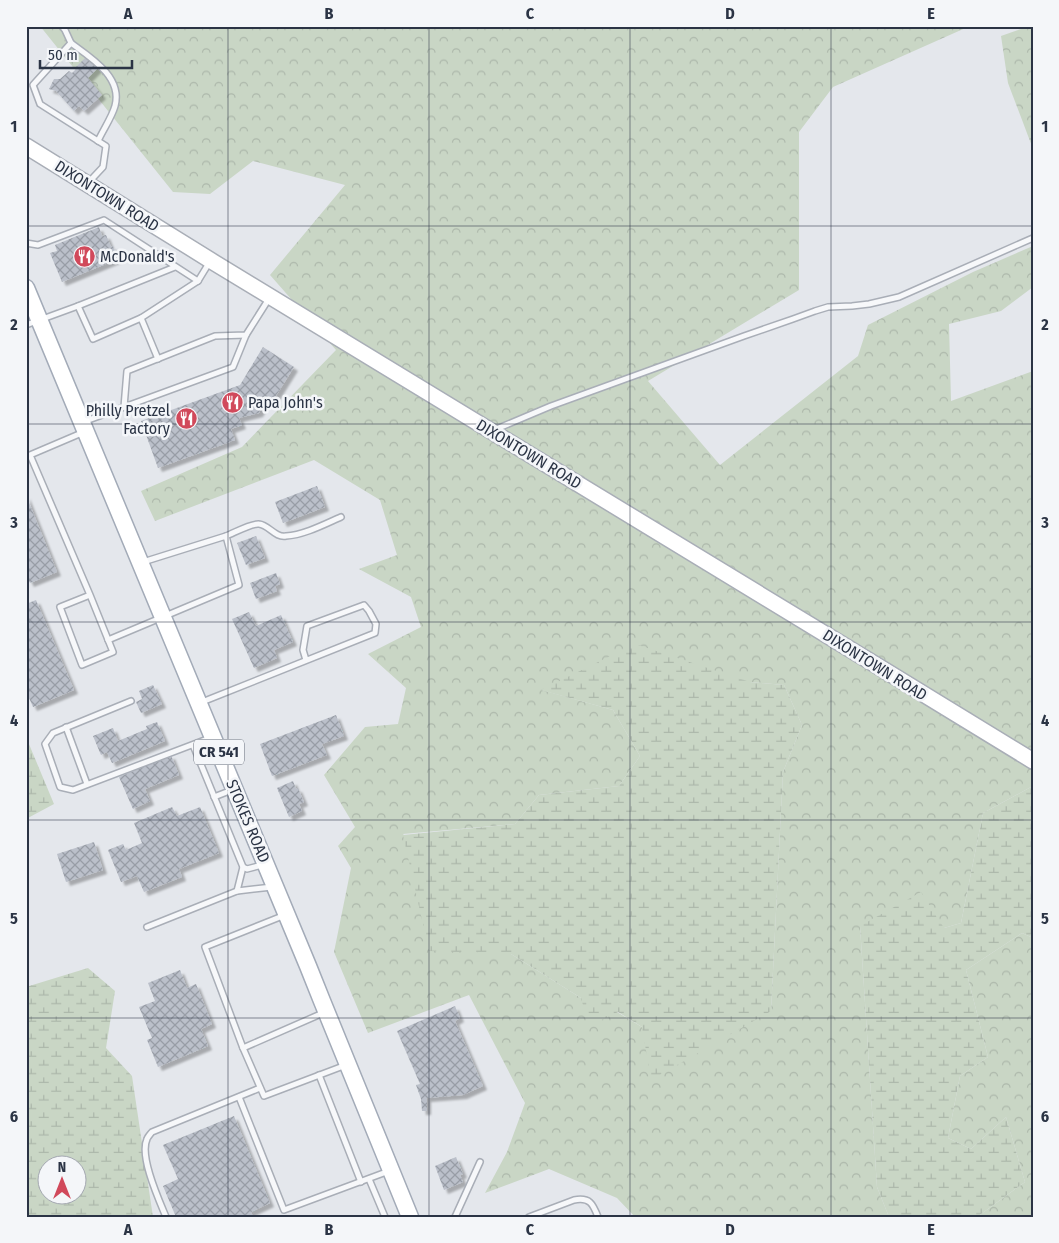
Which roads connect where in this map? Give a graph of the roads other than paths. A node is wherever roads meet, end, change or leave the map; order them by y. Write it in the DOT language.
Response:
graph roads {
  1 [pos="62,26"];
  2 [pos="71,42"];
  3 [pos="98,141"];
  4 [pos="26,146"];
  5 [pos="88,183"];
  6 [pos="1033,238"];
  7 [pos="26,244"];
  8 [pos="210,260"];
  9 [pos="175,267"];
  10 [pos="198,282"];
  11 [pos="26,288"];
  12 [pos="270,297"];
  13 [pos="78,306"];
  14 [pos="141,318"];
  15 [pos="33,323"];
  16 [pos="246,334"];
  17 [pos="158,359"];
  18 [pos="124,407"];
  19 [pos="84,427"];
  20 [pos="491,431"];
  21 [pos="341,517"];
  22 [pos="226,536"];
  23 [pos="141,563"];
  24 [pos="90,595"];
  25 [pos="163,617"];
  26 [pos="108,640"];
  27 [pos="306,660"];
  28 [pos="131,701"];
  29 [pos="199,703"];
  30 [pos="66,727"];
  31 [pos="213,737"];
  32 [pos="193,745"];
  33 [pos="1033,761"];
  34 [pos="87,784"];
  35 [pos="235,789"];
  36 [pos="214,797"];
  37 [pos="266,864"];
  38 [pos="243,867"];
  39 [pos="275,886"];
  40 [pos="237,891"];
  41 [pos="287,915"];
  42 [pos="147,927"];
  43 [pos="326,1012"];
  44 [pos="243,1048"];
  45 [pos="348,1064"];
  46 [pos="319,1075"];
  47 [pos="260,1088"];
  48 [pos="239,1097"];
  49 [pos="480,1162"];
  50 [pos="391,1170"];
  51 [pos="370,1178"];
  52 [pos="361,1182"];
  53 [pos="166,1217"];
  54 [pos="385,1217"];
  55 [pos="410,1217"];
  56 [pos="455,1217"];
  57 [pos="529,1217"];
  58 [pos="598,1217"];
  1 -- 2 [label="lane"];
  2 -- 3 [label="lane"];
  2 -- 3 [label="lane"];
  3 -- 5 [label="lane"];
  4 -- 5 [label="street, DIXONTOWN ROAD"];
  5 -- 8 [label="street, DIXONTOWN ROAD"];
  6 -- 20 [label="lane"];
  7 -- 9 [label="lane"];
  8 -- 10 [label="lane"];
  8 -- 12 [label="street, DIXONTOWN ROAD"];
  9 -- 10 [label="lane"];
  9 -- 13 [label="lane"];
  10 -- 14 [label="lane"];
  11 -- 15 [label="main road, STOKES ROAD / CR 541"];
  12 -- 16 [label="lane"];
  12 -- 20 [label="street, DIXONTOWN ROAD"];
  13 -- 14 [label="lane"];
  13 -- 15 [label="lane"];
  14 -- 17 [label="lane"];
  15 -- 19 [label="main road, STOKES ROAD / CR 541"];
  16 -- 17 [label="lane"];
  16 -- 18 [label="lane"];
  17 -- 18 [label="lane"];
  18 -- 19 [label="lane"];
  19 -- 23 [label="main road, STOKES ROAD / CR 541"];
  19 -- 24 [label="lane"];
  20 -- 33 [label="street, DIXONTOWN ROAD"];
  21 -- 22 [label="lane"];
  22 -- 23 [label="lane"];
  22 -- 25 [label="lane"];
  23 -- 25 [label="main road, STOKES ROAD / CR 541"];
  24 -- 26 [label="lane"];
  24 -- 26 [label="lane"];
  25 -- 26 [label="lane"];
  25 -- 29 [label="main road, STOKES ROAD / CR 541"];
  27 -- 27 [label="lane"];
  27 -- 29 [label="lane"];
  28 -- 30 [label="lane"];
  29 -- 31 [label="main road, STOKES ROAD / CR 541"];
  30 -- 34 [label="lane"];
  30 -- 34 [label="lane"];
  31 -- 32 [label="lane"];
  31 -- 35 [label="main road, STOKES ROAD / CR 541"];
  32 -- 34 [label="lane"];
  32 -- 36 [label="lane"];
  35 -- 36 [label="lane"];
  35 -- 37 [label="main road, STOKES ROAD / CR 541"];
  36 -- 38 [label="lane"];
  37 -- 38 [label="lane"];
  37 -- 39 [label="main road, STOKES ROAD / CR 541"];
  38 -- 40 [label="lane"];
  39 -- 40 [label="lane"];
  39 -- 41 [label="main road, STOKES ROAD / CR 541"];
  40 -- 42 [label="lane"];
  41 -- 43 [label="main road, STOKES ROAD / CR 541"];
  41 -- 44 [label="lane"];
  43 -- 44 [label="lane"];
  43 -- 45 [label="main road, STOKES ROAD / CR 541"];
  44 -- 47 [label="lane"];
  45 -- 46 [label="lane"];
  45 -- 50 [label="main road, STOKES ROAD / CR 541"];
  46 -- 47 [label="lane"];
  46 -- 52 [label="lane"];
  47 -- 48 [label="lane"];
  48 -- 52 [label="lane"];
  48 -- 53 [label="lane"];
  49 -- 56 [label="lane"];
  50 -- 51 [label="lane"];
  50 -- 55 [label="main road, STOKES ROAD / CR 541"];
  51 -- 52 [label="lane"];
  51 -- 54 [label="lane"];
  57 -- 58 [label="lane"];
}
